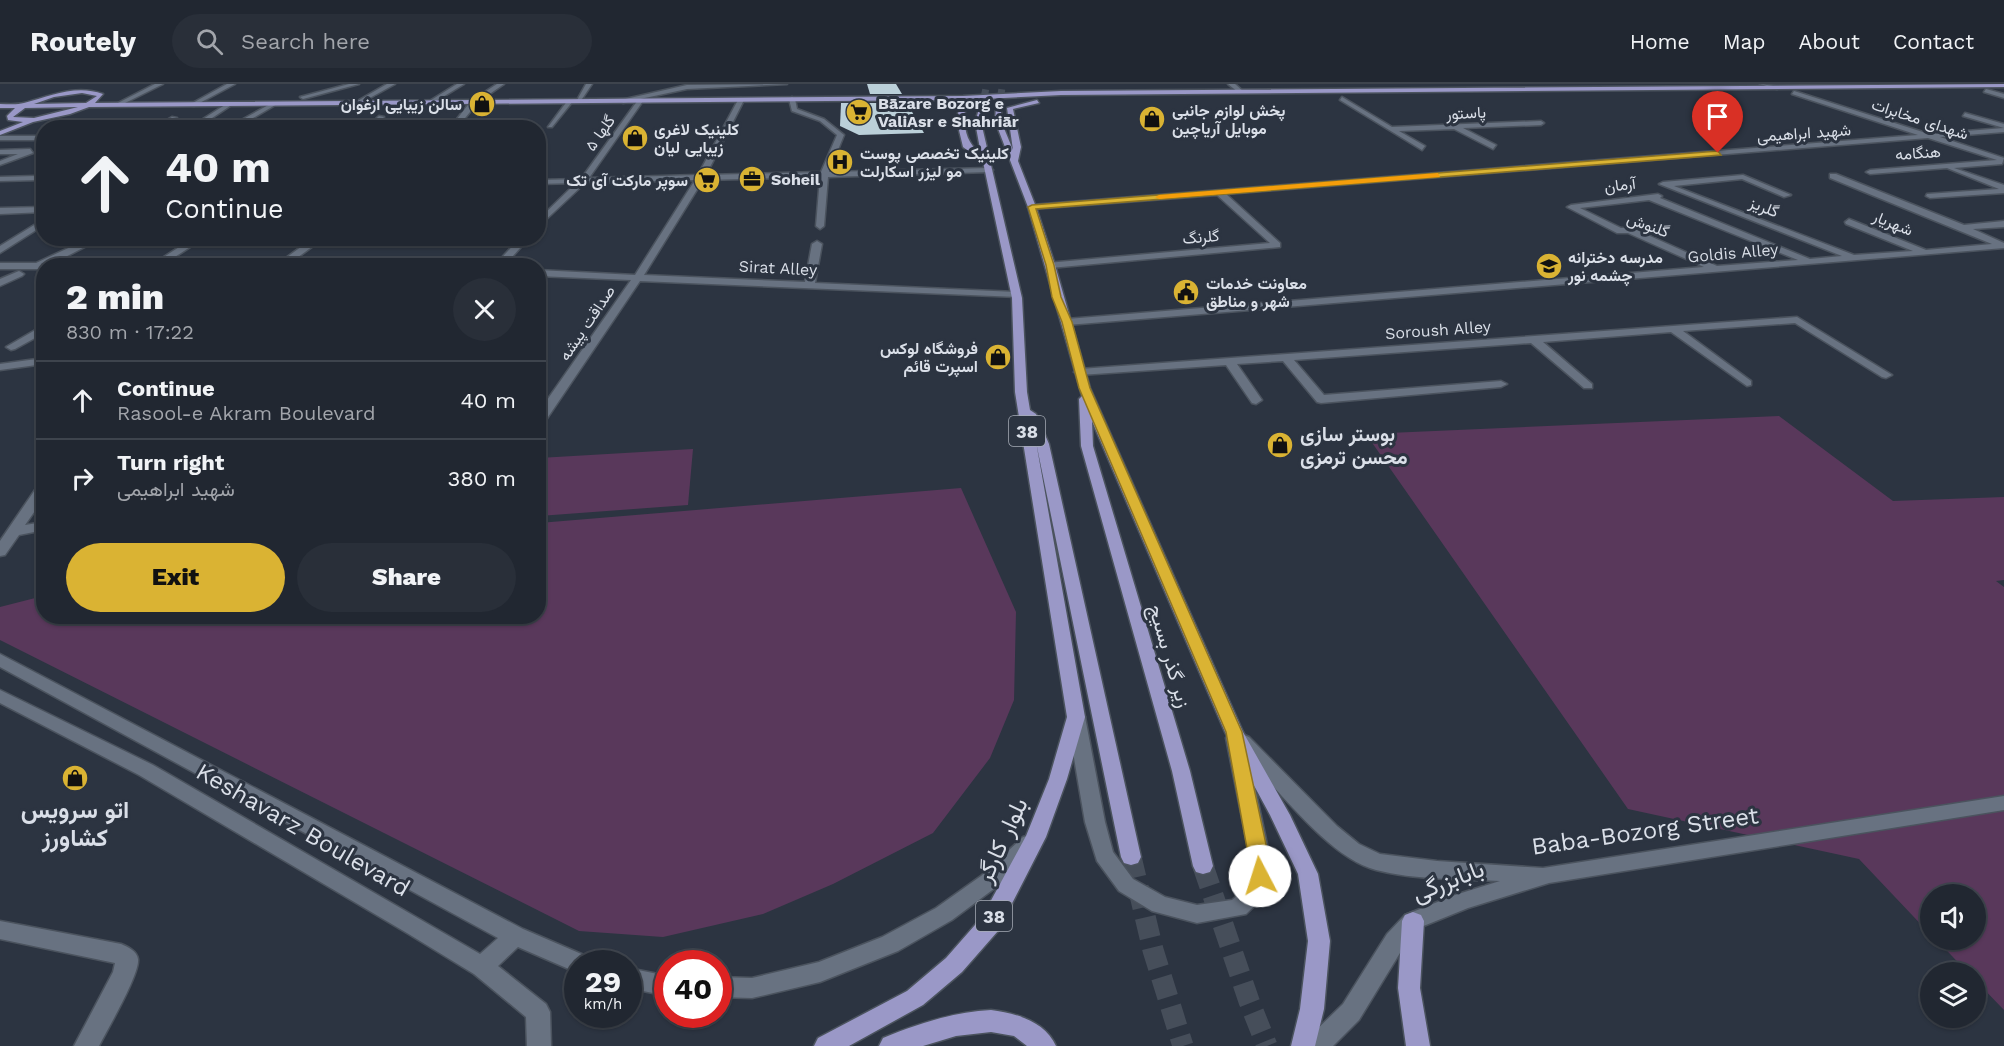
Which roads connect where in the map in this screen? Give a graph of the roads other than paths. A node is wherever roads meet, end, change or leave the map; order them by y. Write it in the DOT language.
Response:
graph roads {
  1 [pos="78,84"];
  2 [pos="88,84"];
  3 [pos="160,84"];
  4 [pos="232,84"];
  5 [pos="324,84"];
  6 [pos="357,84"];
  7 [pos="392,84"];
  8 [pos="461,84"];
  9 [pos="501,84"];
  10 [pos="589,84"];
  11 [pos="784,84"];
  12 [pos="1056,84"];
  13 [pos="1231,84"];
  14 [pos="1762,84"];
  15 [pos="1025,85"];
  16 [pos="2004,85"];
  17 [pos="674,86"];
  18 [pos="1775,86"];
  19 [pos="1014,89"];
  20 [pos="92,91"];
  21 [pos="1428,91"];
  22 [pos="1986,91"];
  23 [pos="2004,91"];
  24 [pos="1241,92"];
  25 [pos="1061,93"];
  26 [pos="1075,93"];
  27 [pos="1794,93"];
  28 [pos="1022,94"];
  29 [pos="965,95"];
  30 [pos="2004,96"];
  31 [pos="49,97"];
  32 [pos="303,98"];
  33 [pos="1437,98"];
  34 [pos="792,99"];
  35 [pos="1342,99"];
  36 [pos="741,100"];
  37 [pos="574,101"];
  38 [pos="623,101"];
  39 [pos="640,101"];
  40 [pos="1059,101"];
  41 [pos="431,102"];
  42 [pos="474,102"];
  43 [pos="357,103"];
  44 [pos="230,104"];
  45 [pos="274,104"];
  46 [pos="292,104"];
  47 [pos="117,105"];
  48 [pos="192,105"];
  49 [pos="0,106"];
  50 [pos="22,106"];
  51 [pos="87,106"];
  52 [pos="981,107"];
  53 [pos="1005,107"];
  54 [pos="1965,114"];
  55 [pos="381,117"];
  56 [pos="174,118"];
  57 [pos="10,119"];
  58 [pos="33,120"];
  59 [pos="170,120"];
  60 [pos="205,120"];
  61 [pos="245,120"];
  62 [pos="378,120"];
  63 [pos="459,120"];
  64 [pos="1541,123"];
  65 [pos="0,124"];
  66 [pos="550,126"];
  67 [pos="1456,127"];
  68 [pos="2004,128"];
  69 [pos="1392,129"];
  70 [pos="0,133"];
  71 [pos="1932,137"];
  72 [pos="0,138"];
  73 [pos="36,138"];
  74 [pos="1493,147"];
  75 [pos="1422,148"];
  76 [pos="0,152"];
  77 [pos="2004,161"];
  78 [pos="3,163"];
  79 [pos="988,166"];
  80 [pos="1944,167"];
  81 [pos="1870,172"];
  82 [pos="824,174"];
  83 [pos="36,176"];
  84 [pos="1833,176"];
  85 [pos="701,177"];
  86 [pos="36,178"];
  87 [pos="0,179"];
  88 [pos="583,181"];
  89 [pos="546,182"];
  90 [pos="11,189"];
  91 [pos="2004,190"];
  92 [pos="1219,192"];
  93 [pos="1673,194"];
  94 [pos="1787,195"];
  95 [pos="1930,196"];
  96 [pos="1650,197"];
  97 [pos="1032,207"];
  98 [pos="1571,207"];
  99 [pos="36,209"];
  100 [pos="10,210"];
  101 [pos="0,211"];
  102 [pos="0,216"];
  103 [pos="546,217"];
  104 [pos="1849,222"];
  105 [pos="2004,224"];
  106 [pos="36,226"];
  107 [pos="820,226"];
  108 [pos="1962,227"];
  109 [pos="817,244"];
  110 [pos="82,246"];
  111 [pos="187,246"];
  112 [pos="308,246"];
  113 [pos="517,246"];
  114 [pos="0,250"];
  115 [pos="1924,252"];
  116 [pos="57,258"];
  117 [pos="166,258"];
  118 [pos="291,258"];
  119 [pos="506,258"];
  120 [pos="1855,258"];
  121 [pos="1810,262"];
  122 [pos="1050,265"];
  123 [pos="0,266"];
  124 [pos="36,266"];
  125 [pos="1715,269"];
  126 [pos="546,273"];
  127 [pos="19,274"];
  128 [pos="638,277"];
  129 [pos="0,283"];
  130 [pos="810,284"];
  131 [pos="1016,295"];
  132 [pos="1067,322"];
  133 [pos="1672,329"];
  134 [pos="36,333"];
  135 [pos="1533,339"];
  136 [pos="11,347"];
  137 [pos="1286,357"];
  138 [pos="1229,361"];
  139 [pos="36,362"];
  140 [pos="0,367"];
  141 [pos="1886,375"];
  142 [pos="1082,380"];
  143 [pos="1746,383"];
  144 [pos="1501,384"];
  145 [pos="1588,386"];
  146 [pos="1021,392"];
  147 [pos="1256,400"];
  148 [pos="546,408"];
  149 [pos="36,499"];
  150 [pos="36,528"];
  151 [pos="13,532"];
  152 [pos="0,552"];
  153 [pos="0,660"];
  154 [pos="0,696"];
  155 [pos="1076,717"];
  156 [pos="1234,732"];
  157 [pos="2004,803"];
  158 [pos="1036,837"];
  159 [pos="1131,857"];
  160 [pos="1203,866"];
  161 [pos="1549,875"];
  162 [pos="1413,921"];
  163 [pos="0,930"];
  164 [pos="515,936"];
  165 [pos="564,957"];
  166 [pos="482,967"];
  167 [pos="732,987"];
  168 [pos="86,1046"];
  169 [pos="538,1046"];
  170 [pos="826,1046"];
  171 [pos="891,1046"];
  172 [pos="1044,1046"];
  173 [pos="1303,1046"];
  174 [pos="1316,1046"];
  175 [pos="1418,1046"];
  1 -- 31 [label="main road"];
  2 -- 20 [label="main road"];
  3 -- 47 [label="street"];
  4 -- 48 [label="street"];
  5 -- 32 [label="street"];
  6 -- 32 [label="street"];
  7 -- 43 [label="street"];
  8 -- 41 [label="street"];
  9 -- 42 [label="street"];
  10 -- 37 [label="street"];
  11 -- 17 [label="street"];
  12 -- 26 [label="main road"];
  13 -- 24 [label="street"];
  14 -- 18 [label="street"];
  15 -- 25 [label="main road"];
  16 -- 18 [label="main road"];
  17 -- 38 [label="street"];
  18 -- 21 [label="main road"];
  19 -- 29 [label="main road"];
  20 -- 31 [label="main road"];
  20 -- 51 [label="main road"];
  21 -- 24 [label="main road"];
  21 -- 33 [label="main road"];
  22 -- 23 [label="main road"];
  22 -- 27 [label="main road"];
  22 -- 30 [label="street"];
  24 -- 26 [label="main road"];
  25 -- 26 [label="main road"];
  25 -- 28 [label="main road"];
  27 -- 33 [label="main road"];
  27 -- 71 [label="street, شهدای مخابرات"];
  28 -- 29 [label="main road"];
  28 -- 40 [label="main road"];
  29 -- 34 [label="main road"];
  29 -- 53 [label="main road"];
  29 -- 79 [label="main road"];
  31 -- 50 [label="main road"];
  32 -- 46 [label="street"];
  33 -- 35 [label="main road"];
  34 -- 36 [label="main road"];
  34 -- 82 [label="street"];
  35 -- 40 [label="main road"];
  35 -- 69 [label="street"];
  36 -- 39 [label="main road"];
  36 -- 85 [label="street, صداقت پیشه"];
  37 -- 38 [label="main road"];
  37 -- 42 [label="main road"];
  37 -- 66 [label="street"];
  38 -- 39 [label="main road"];
  39 -- 88 [label="street, گلها ۵"];
  40 -- 53 [label="main road"];
  41 -- 42 [label="main road"];
  41 -- 43 [label="main road"];
  42 -- 63 [label="street"];
  43 -- 46 [label="main road"];
  44 -- 45 [label="main road"];
  44 -- 48 [label="main road"];
  44 -- 60 [label="street"];
  45 -- 46 [label="main road"];
  45 -- 61 [label="street"];
  47 -- 48 [label="main road"];
  47 -- 51 [label="main road"];
  49 -- 50 [label="main road"];
  50 -- 51 [label="main road"];
  50 -- 57 [label="main road"];
  51 -- 58 [label="main road"];
  52 -- 79 [label="main road, 38"];
  53 -- 97 [label="main road"];
  54 -- 68 [label="street"];
  55 -- 62 [label="street"];
  56 -- 59 [label="street"];
  57 -- 58 [label="main road"];
  57 -- 65 [label="main road"];
  58 -- 70 [label="main road"];
  64 -- 67 [label="street, پاستور"];
  67 -- 69 [label="street, پاستور"];
  67 -- 74 [label="street"];
  68 -- 71 [label="street, شهید ابراهیمی"];
  69 -- 75 [label="street"];
  71 -- 77 [label="street, شهدای مخابرات"];
  71 -- 92 [label="street, شهید ابراهیمی"];
  72 -- 73 [label="street"];
  76 -- 78 [label="street"];
  77 -- 80 [label="street, هنگامه"];
  79 -- 82 [label="street"];
  79 -- 131 [label="main road, 38"];
  80 -- 81 [label="street, هنگامه"];
  80 -- 91 [label="street"];
  82 -- 85 [label="street"];
  82 -- 107 [label="street"];
  83 -- 87 [label="street"];
  84 -- 108 [label="street, Goldis Alley"];
  85 -- 88 [label="street"];
  85 -- 128 [label="street, صداقت پیشه"];
  86 -- 90 [label="street"];
  88 -- 89 [label="street"];
  88 -- 103 [label="street, گلها ۵"];
  91 -- 95 [label="street"];
  92 -- 97 [label="street, شهید ابراهیمی"];
  92 -- 122 [label="street, گلرنگ"];
  93 -- 96 [label="street, آرمان"];
  94 -- 120 [label="street, گلریز"];
  96 -- 98 [label="street, آرمان"];
  96 -- 121 [label="street"];
  97 -- 122 [label="main road"];
  98 -- 125 [label="street, گلنوش"];
  99 -- 100 [label="street"];
  100 -- 101 [label="street"];
  100 -- 102 [label="street"];
  104 -- 115 [label="street, شهریار"];
  105 -- 108 [label="street"];
  106 -- 114 [label="street"];
  108 -- 115 [label="street, Goldis Alley"];
  109 -- 130 [label="street"];
  110 -- 116 [label="street"];
  111 -- 117 [label="street"];
  112 -- 118 [label="street"];
  113 -- 119 [label="street"];
  115 -- 120 [label="street, Goldis Alley"];
  120 -- 121 [label="street, Goldis Alley"];
  121 -- 125 [label="street, Goldis Alley"];
  122 -- 132 [label="main road"];
  123 -- 124 [label="street"];
  125 -- 132 [label="street, Goldis Alley"];
  126 -- 128 [label="street, Sirat Alley"];
  127 -- 129 [label="street"];
  128 -- 130 [label="street, Sirat Alley"];
  128 -- 148 [label="street, صداقت پیشه"];
  130 -- 131 [label="street, Sirat Alley"];
  131 -- 146 [label="main road, 38"];
  132 -- 142 [label="main road"];
  133 -- 135 [label="street, Soroush Alley"];
  133 -- 141 [label="street, Soroush Alley"];
  133 -- 143 [label="street"];
  134 -- 136 [label="street"];
  135 -- 137 [label="street, Soroush Alley"];
  135 -- 145 [label="street"];
  137 -- 138 [label="street, Soroush Alley"];
  137 -- 144 [label="street"];
  138 -- 142 [label="street, Soroush Alley"];
  138 -- 147 [label="street"];
  139 -- 140 [label="street"];
  142 -- 156 [label="main road"];
  142 -- 160 [label="main road, زیر گذر بسیج"];
  146 -- 155 [label="main road, 38"];
  146 -- 159 [label="main road"];
  149 -- 151 [label="street"];
  150 -- 151 [label="street"];
  151 -- 152 [label="street"];
  153 -- 164 [label="street, Keshavarz Boulevard"];
  154 -- 166 [label="street, Keshavarz Boulevard"];
  155 -- 156 [label="street"];
  155 -- 158 [label="main road, بلوار کارگر / 38"];
  156 -- 161 [label="street, Baba-Bozorg Street"];
  156 -- 173 [label="main road"];
  157 -- 161 [label="street, Baba-Bozorg Street"];
  158 -- 167 [label="street"];
  158 -- 170 [label="main road, بلوار کارگر / 38"];
  161 -- 162 [label="street, بابابزرگی"];
  162 -- 174 [label="street, بابابزرگی"];
  162 -- 175 [label="main road"];
  163 -- 168 [label="street"];
  164 -- 165 [label="street, Keshavarz Boulevard"];
  164 -- 166 [label="street"];
  166 -- 169 [label="street, Keshavarz Boulevard"];
  171 -- 172 [label="main road"];
}
